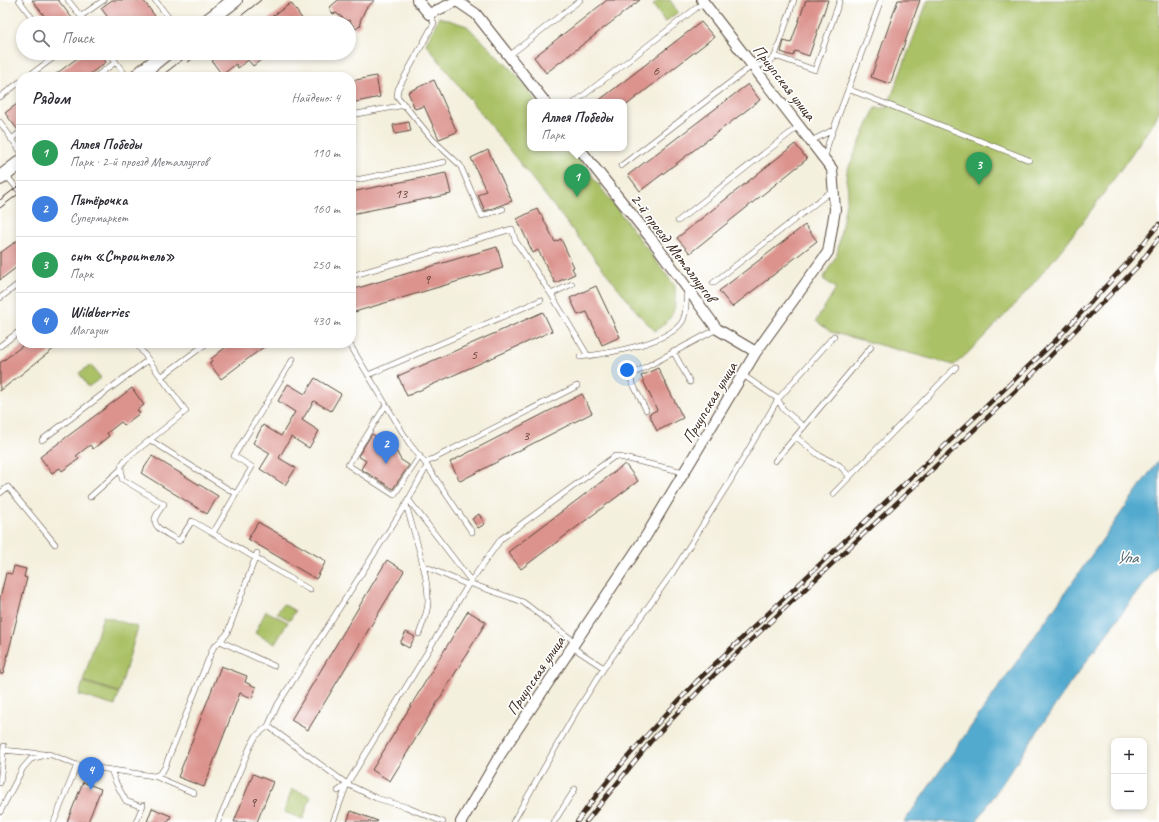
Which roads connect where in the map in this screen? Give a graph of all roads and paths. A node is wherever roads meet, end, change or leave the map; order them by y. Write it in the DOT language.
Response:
graph roads {
  1 [pos="19,0"];
  2 [pos="68,0"];
  3 [pos="104,0"];
  4 [pos="155,0"];
  5 [pos="235,0"];
  6 [pos="417,0"];
  7 [pos="580,0"];
  8 [pos="794,0"];
  9 [pos="840,0"];
  10 [pos="881,0"];
  11 [pos="703,1"];
  12 [pos="428,14"];
  13 [pos="31,16"];
  14 [pos="81,16"];
  15 [pos="168,16"];
  16 [pos="214,16"];
  17 [pos="510,55"];
  18 [pos="775,56"];
  19 [pos="50,60"];
  20 [pos="157,60"];
  21 [pos="116,62"];
  22 [pos="753,65"];
  23 [pos="34,72"];
  24 [pos="102,72"];
  25 [pos="123,72"];
  26 [pos="142,72"];
  27 [pos="16,85"];
  28 [pos="848,89"];
  29 [pos="0,97"];
  30 [pos="543,99"];
  31 [pos="579,99"];
  32 [pos="405,105"];
  33 [pos="356,114"];
  34 [pos="1,124"];
  35 [pos="799,126"];
  36 [pos="834,129"];
  37 [pos="16,136"];
  38 [pos="11,139"];
  39 [pos="811,141"];
  40 [pos="16,146"];
  41 [pos="581,151"];
  42 [pos="825,158"];
  43 [pos="1029,160"];
  44 [pos="444,162"];
  45 [pos="16,166"];
  46 [pos="621,166"];
  47 [pos="3,176"];
  48 [pos="356,180"];
  49 [pos="834,188"];
  50 [pos="16,189"];
  51 [pos="503,209"];
  52 [pos="678,221"];
  53 [pos="356,275"];
  54 [pos="713,283"];
  55 [pos="572,284"];
  56 [pos="16,286"];
  57 [pos="687,288"];
  58 [pos="551,294"];
  59 [pos="0,298"];
  60 [pos="541,300"];
  61 [pos="717,329"];
  62 [pos="16,334"];
  63 [pos="834,336"];
  64 [pos="0,346"];
  65 [pos="871,347"];
  66 [pos="140,348"];
  67 [pos="200,348"];
  68 [pos="352,348"];
  69 [pos="673,351"];
  70 [pos="756,352"];
  71 [pos="588,356"];
  72 [pos="580,357"];
  73 [pos="293,359"];
  74 [pos="148,360"];
  75 [pos="956,367"];
  76 [pos="368,375"];
  77 [pos="743,375"];
  78 [pos="161,377"];
  79 [pos="690,382"];
  80 [pos="577,386"];
  81 [pos="778,399"];
  82 [pos="386,405"];
  83 [pos="646,410"];
  84 [pos="804,427"];
  85 [pos="796,437"];
  86 [pos="42,440"];
  87 [pos="150,440"];
  88 [pos="420,456"];
  89 [pos="775,461"];
  90 [pos="426,464"];
  91 [pos="120,470"];
  92 [pos="684,472"];
  93 [pos="850,477"];
  94 [pos="0,493"];
  95 [pos="236,494"];
  96 [pos="833,494"];
  97 [pos="90,497"];
  98 [pos="407,501"];
  99 [pos="472,532"];
  100 [pos="213,533"];
  101 [pos="55,544"];
  102 [pos="256,555"];
  103 [pos="422,565"];
  104 [pos="469,583"];
  105 [pos="310,590"];
  106 [pos="419,634"];
  107 [pos="220,641"];
  108 [pos="574,645"];
  109 [pos="274,666"];
  110 [pos="604,668"];
  111 [pos="268,726"];
  112 [pos="49,754"];
  113 [pos="77,765"];
  114 [pos="111,770"];
  115 [pos="154,776"];
  116 [pos="0,783"];
  117 [pos="347,784"];
  118 [pos="575,789"];
  119 [pos="338,791"];
  120 [pos="194,793"];
  121 [pos="0,812"];
  122 [pos="54,822"];
  123 [pos="136,822"];
  124 [pos="218,822"];
  125 [pos="333,822"];
  126 [pos="443,822"];
  127 [pos="461,822"];
  128 [pos="513,822"];
  129 [pos="554,822"];
  1 -- 13 [label="lane"];
  2 -- 14 [label="lane"];
  3 -- 14 [label="lane"];
  4 -- 15 [label="lane"];
  5 -- 16 [label="main road"];
  6 -- 12 [label="street"];
  7 -- 17 [label="lane"];
  8 -- 18 [label="lane"];
  9 -- 18 [label="lane"];
  10 -- 28 [label="lane"];
  11 -- 22 [label="street, Приупская улица"];
  11 -- 31 [label="lane"];
  12 -- 17 [label="street"];
  12 -- 32 [label="lane"];
  17 -- 30 [label="street"];
  18 -- 22 [label="lane"];
  19 -- 23 [label="lane"];
  20 -- 26 [label="main road"];
  21 -- 24 [label="lane"];
  21 -- 25 [label="lane"];
  22 -- 35 [label="street, Приупская улица"];
  22 -- 46 [label="lane"];
  27 -- 29 [label="lane"];
  28 -- 36 [label="lane"];
  28 -- 43 [label="lane"];
  32 -- 33 [label="lane"];
  32 -- 51 [label="lane"];
  34 -- 38 [label="lane"];
  35 -- 39 [label="street, Приупская улица"];
  35 -- 52 [label="lane"];
  36 -- 39 [label="lane"];
  36 -- 42 [label="lane"];
  37 -- 38 [label="lane"];
  38 -- 40 [label="lane"];
  39 -- 42 [label="street, Приупская улица"];
  41 -- 57 [label="street, 2-й проезд Металлургов"];
  42 -- 49 [label="street, Приупская улица"];
  44 -- 48 [label="lane"];
  45 -- 47 [label="main road"];
  47 -- 50 [label="lane"];
  49 -- 54 [label="lane"];
  49 -- 70 [label="street, Приупская улица"];
  53 -- 58 [label="lane"];
  55 -- 58 [label="lane"];
  56 -- 59 [label="lane"];
  57 -- 61 [label="street, 2-й проезд Металлургов"];
  57 -- 71 [label="lane"];
  58 -- 71 [label="lane"];
  60 -- 76 [label="lane"];
  61 -- 69 [label="lane"];
  61 -- 70 [label="street, 2-й проезд Металлургов"];
  62 -- 64 [label="lane"];
  63 -- 81 [label="lane"];
  65 -- 84 [label="lane"];
  66 -- 74 [label="lane"];
  67 -- 78 [label="lane"];
  68 -- 76 [label="lane"];
  69 -- 79 [label="lane"];
  69 -- 83 [label="lane"];
  70 -- 77 [label="street, Приупская улица"];
  71 -- 72 [label="lane"];
  73 -- 95 [label="lane"];
  74 -- 78 [label="lane"];
  74 -- 86 [label="lane"];
  75 -- 93 [label="lane"];
  76 -- 82 [label="lane"];
  77 -- 81 [label="lane"];
  77 -- 92 [label="street, Приупская улица"];
  78 -- 87 [label="lane"];
  80 -- 90 [label="lane"];
  81 -- 84 [label="lane"];
  81 -- 110 [label="lane"];
  82 -- 88 [label="lane"];
  82 -- 88 [label="lane"];
  84 -- 85 [label="lane"];
  85 -- 89 [label="lane"];
  85 -- 93 [label="lane"];
  87 -- 91 [label="lane"];
  87 -- 95 [label="lane"];
  88 -- 90 [label="lane"];
  90 -- 98 [label="lane"];
  90 -- 99 [label="lane"];
  91 -- 97 [label="lane"];
  91 -- 100 [label="lane"];
  92 -- 104 [label="lane"];
  92 -- 108 [label="street, Приупская улица"];
  93 -- 96 [label="lane"];
  94 -- 101 [label="lane"];
  95 -- 100 [label="lane"];
  98 -- 103 [label="lane"];
  98 -- 104 [label="lane"];
  98 -- 111 [label="lane"];
  100 -- 102 [label="lane"];
  102 -- 105 [label="lane"];
  102 -- 107 [label="lane"];
  103 -- 104 [label="lane"];
  103 -- 106 [label="lane"];
  104 -- 108 [label="lane"];
  104 -- 117 [label="lane"];
  107 -- 109 [label="lane"];
  107 -- 115 [label="lane"];
  108 -- 110 [label="lane"];
  108 -- 127 [label="street, Приупская улица"];
  110 -- 128 [label="lane"];
  111 -- 117 [label="lane"];
  111 -- 124 [label="lane"];
  112 -- 113 [label="lane"];
  112 -- 116 [label="lane"];
  112 -- 121 [label="lane"];
  113 -- 114 [label="lane"];
  113 -- 122 [label="lane"];
  114 -- 115 [label="lane"];
  114 -- 123 [label="lane"];
  115 -- 120 [label="lane"];
  117 -- 119 [label="lane"];
  117 -- 125 [label="lane"];
  117 -- 126 [label="lane"];
  118 -- 129 [label="lane"];
}
